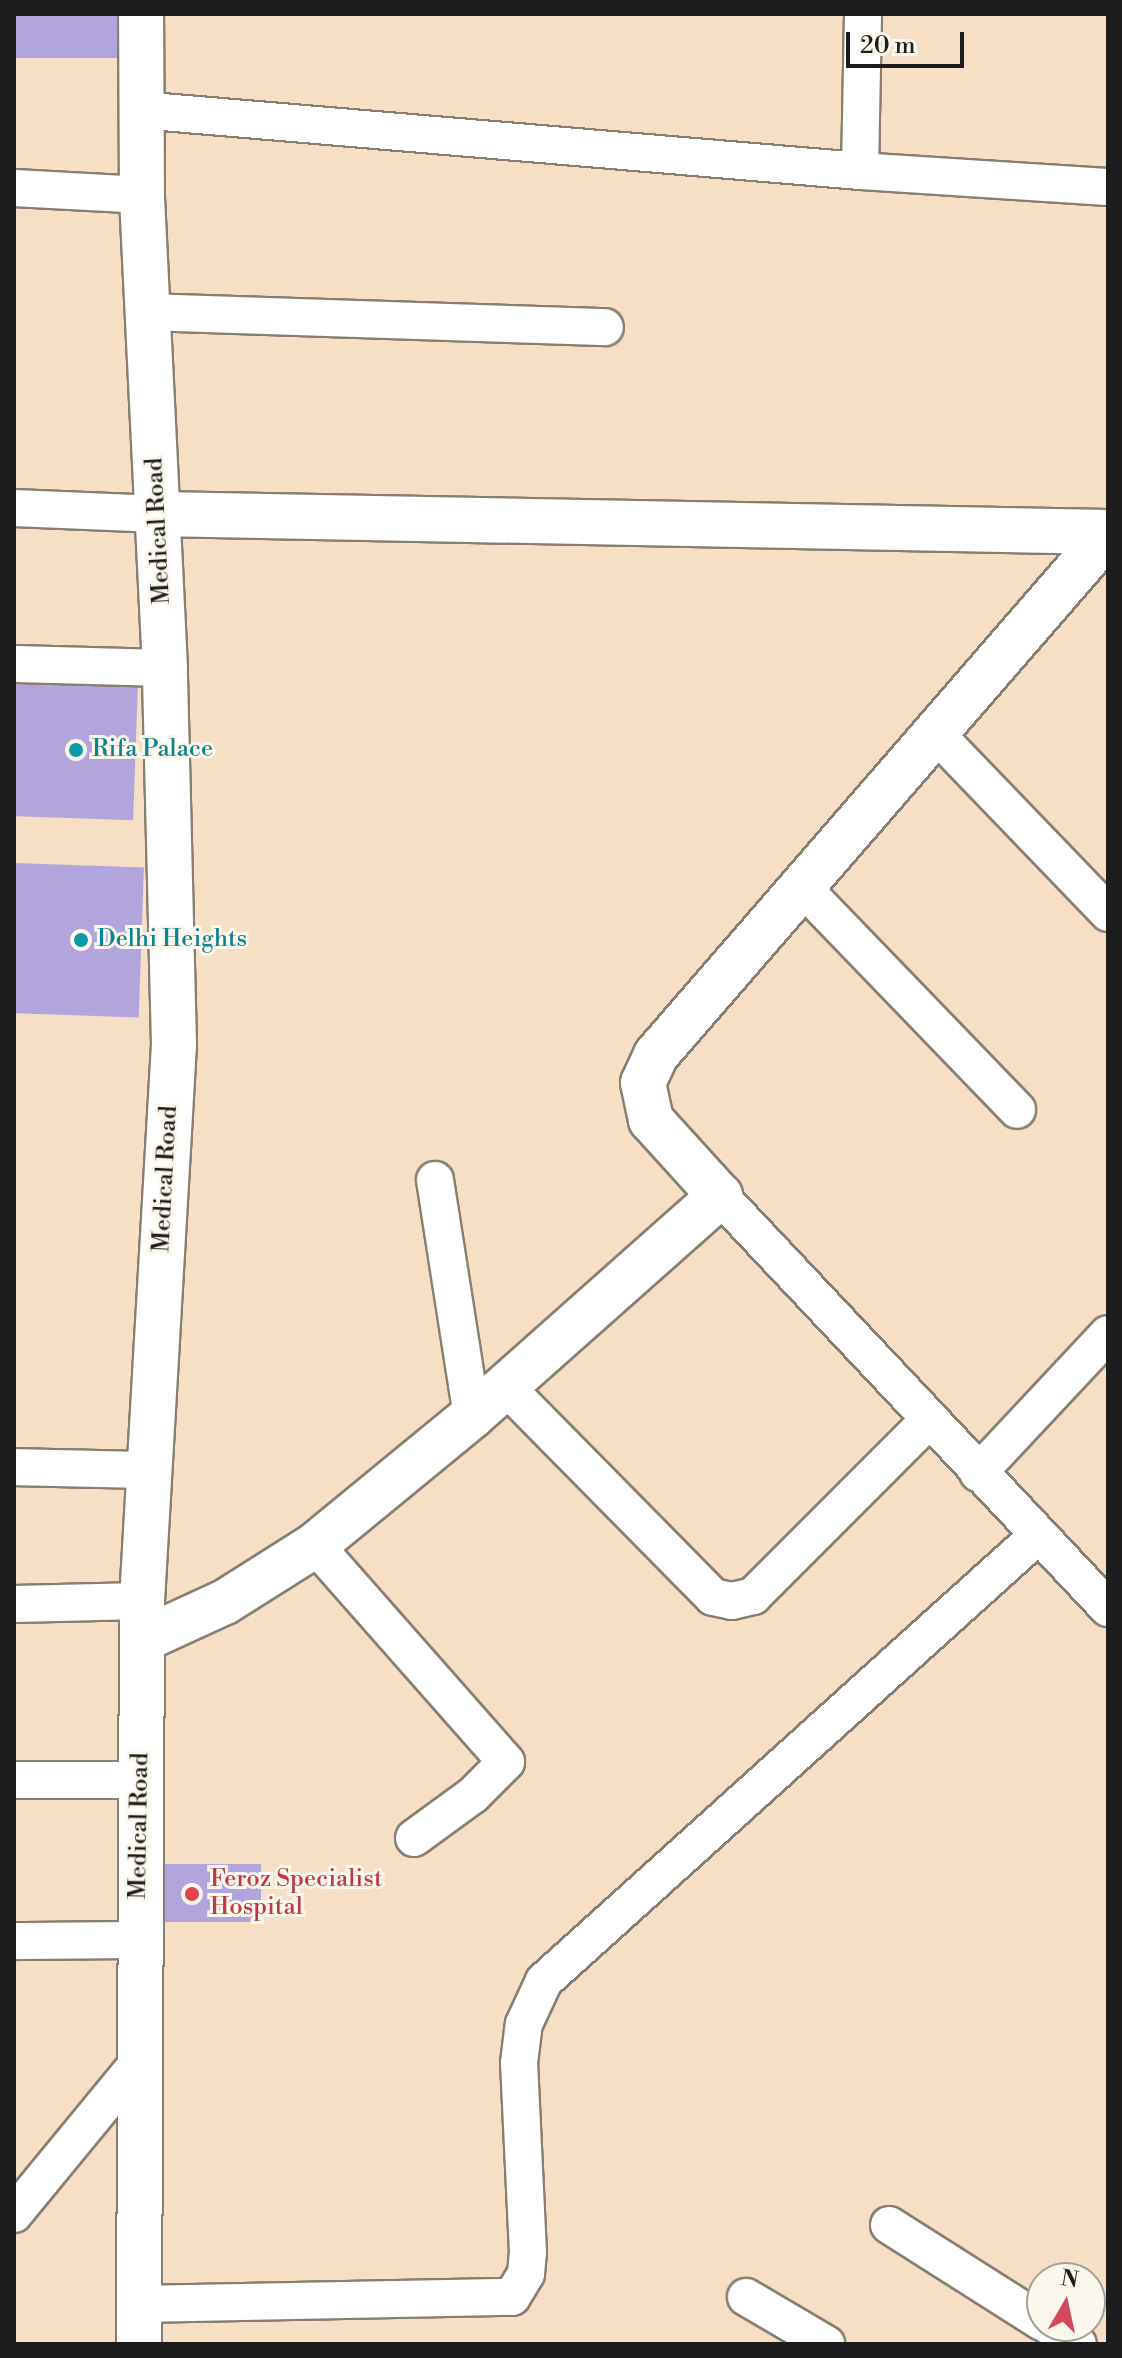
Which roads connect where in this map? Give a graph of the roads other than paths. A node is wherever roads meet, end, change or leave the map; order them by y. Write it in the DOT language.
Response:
graph roads {
  1 [pos="141,14"];
  2 [pos="863,14"];
  3 [pos="139,110"];
  4 [pos="860,171"];
  5 [pos="1108,187"];
  6 [pos="14,188"];
  7 [pos="142,195"];
  8 [pos="148,312"];
  9 [pos="605,327"];
  10 [pos="14,508"];
  11 [pos="159,514"];
  12 [pos="1108,533"];
  13 [pos="14,664"];
  14 [pos="165,668"];
  15 [pos="934,732"];
  16 [pos="801,886"];
  17 [pos="1108,913"];
  18 [pos="1017,1110"];
  19 [pos="435,1180"];
  20 [pos="720,1196"];
  21 [pos="1108,1334"];
  22 [pos="505,1386"];
  23 [pos="472,1416"];
  24 [pos="928,1421"];
  25 [pos="14,1467"];
  26 [pos="149,1470"];
  27 [pos="978,1473"];
  28 [pos="1036,1537"];
  29 [pos="315,1545"];
  30 [pos="14,1604"];
  31 [pos="1108,1608"];
  32 [pos="142,1621"];
  33 [pos="14,1780"];
  34 [pos="141,1780"];
  35 [pos="414,1838"];
  36 [pos="139,1940"];
  37 [pos="14,1941"];
  38 [pos="139,2062"];
  39 [pos="14,2214"];
  40 [pos="889,2225"];
  41 [pos="746,2297"];
  42 [pos="1026,2312"];
  43 [pos="139,2324"];
  44 [pos="826,2344"];
  1 -- 3 [label="street, Medical Road"];
  2 -- 4 [label="street"];
  3 -- 4 [label="street"];
  3 -- 7 [label="street, Medical Road"];
  4 -- 5 [label="street"];
  6 -- 7 [label="street"];
  7 -- 8 [label="street, Medical Road"];
  8 -- 9 [label="street"];
  8 -- 11 [label="street, Medical Road"];
  10 -- 11 [label="street"];
  11 -- 12 [label="street"];
  11 -- 14 [label="street, Medical Road"];
  12 -- 15 [label="street"];
  13 -- 14 [label="street"];
  14 -- 26 [label="street, Medical Road"];
  15 -- 16 [label="street"];
  15 -- 17 [label="street"];
  16 -- 18 [label="street"];
  16 -- 20 [label="street"];
  19 -- 23 [label="street"];
  20 -- 22 [label="street"];
  20 -- 24 [label="street"];
  21 -- 27 [label="street"];
  22 -- 23 [label="street"];
  22 -- 24 [label="street"];
  23 -- 29 [label="street"];
  24 -- 27 [label="street"];
  25 -- 26 [label="street"];
  26 -- 32 [label="street, Medical Road"];
  27 -- 28 [label="street"];
  28 -- 31 [label="street"];
  28 -- 43 [label="street"];
  29 -- 32 [label="street"];
  29 -- 35 [label="street"];
  30 -- 32 [label="street"];
  32 -- 34 [label="street, Medical Road"];
  33 -- 34 [label="street"];
  34 -- 36 [label="street, Medical Road"];
  36 -- 37 [label="street"];
  36 -- 38 [label="street, Medical Road"];
  38 -- 39 [label="street"];
  38 -- 43 [label="street, Medical Road"];
  40 -- 42 [label="street"];
  41 -- 44 [label="street"];
}
